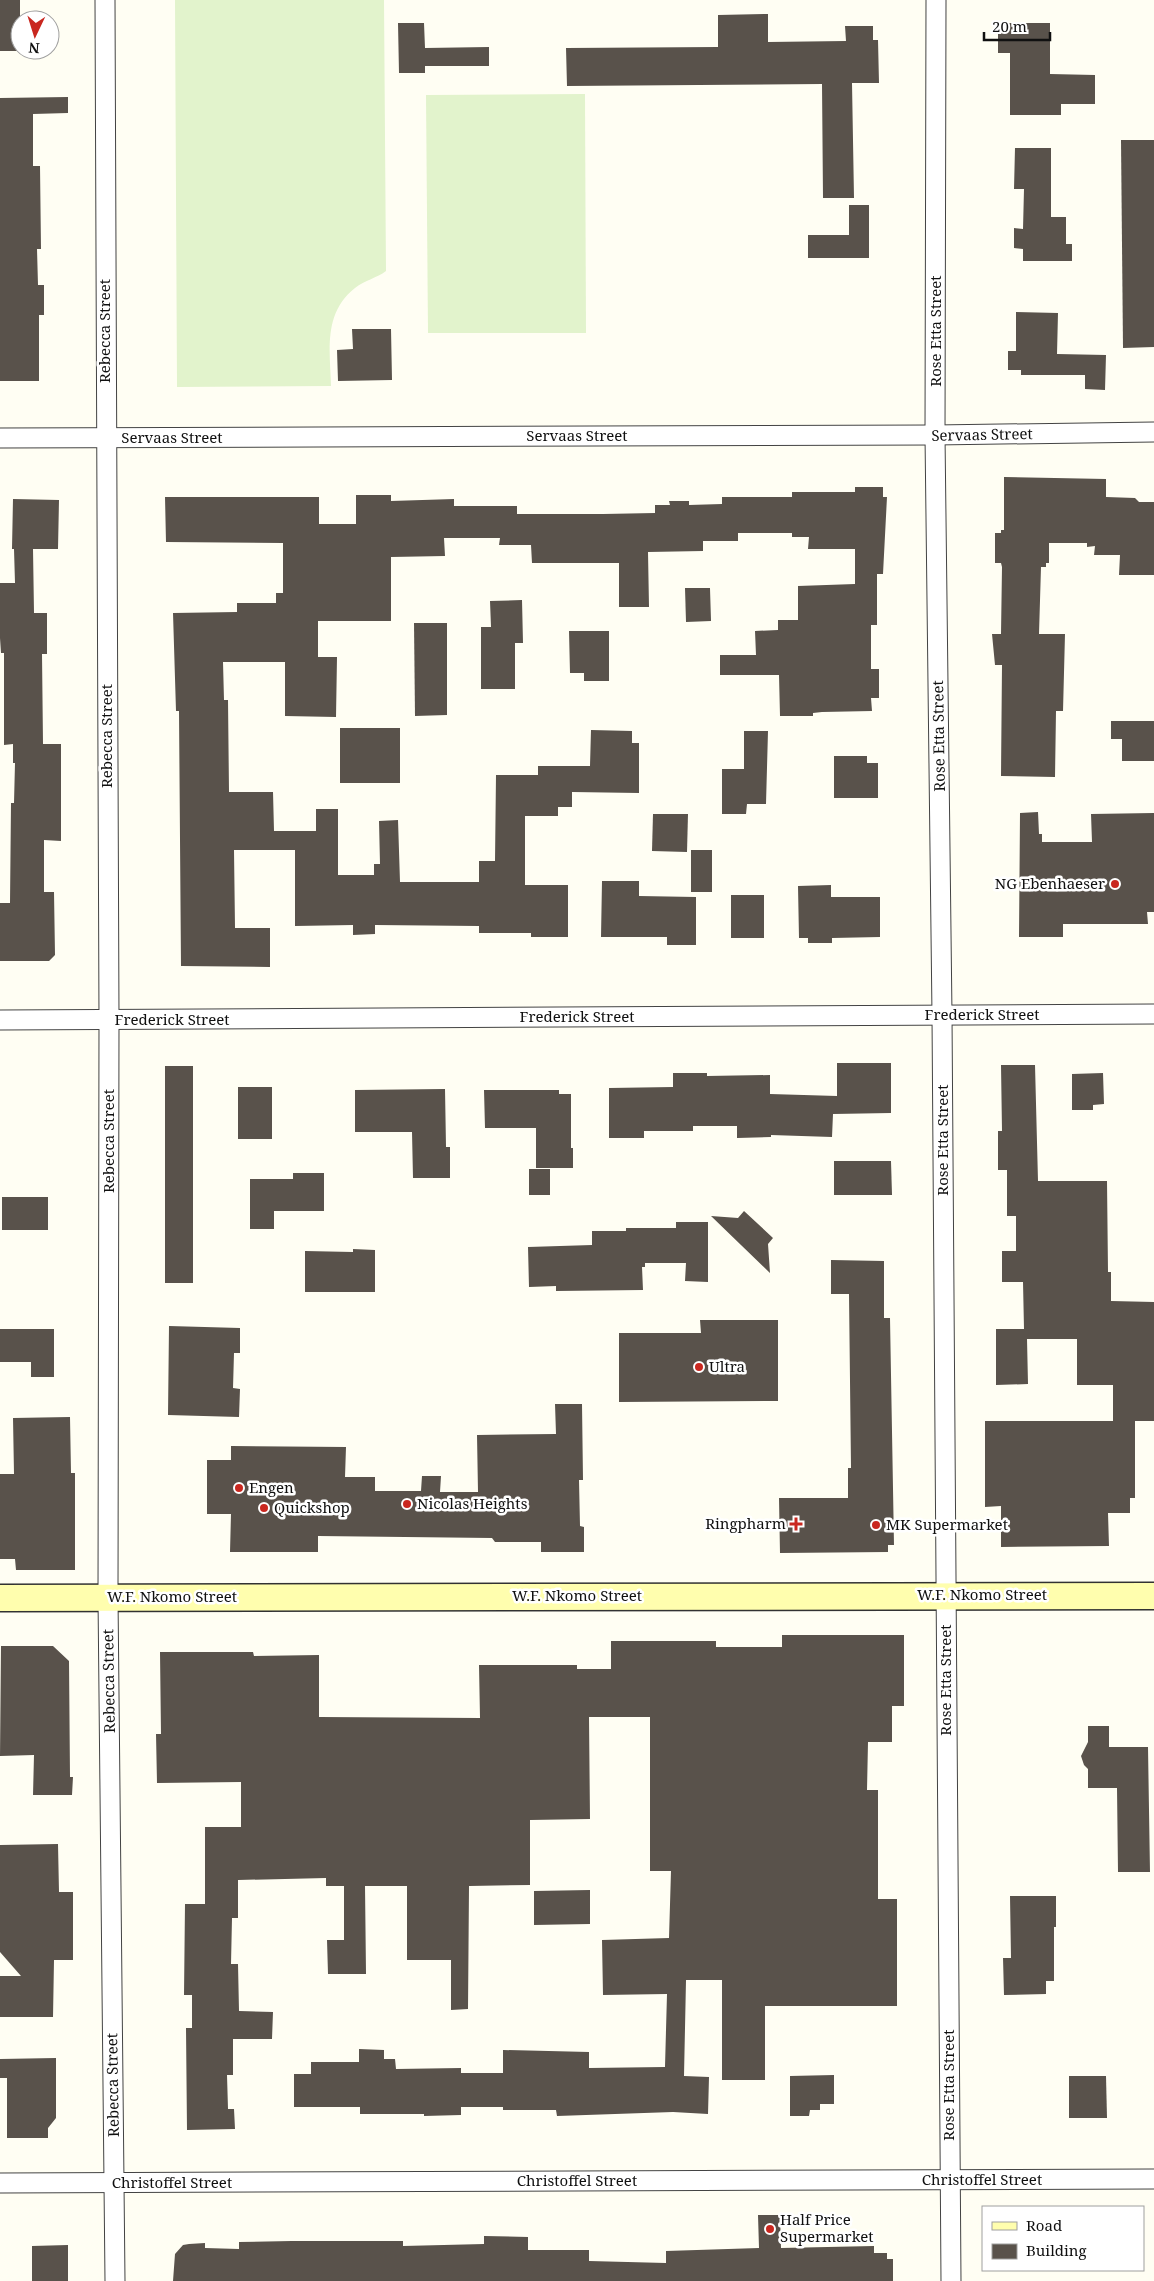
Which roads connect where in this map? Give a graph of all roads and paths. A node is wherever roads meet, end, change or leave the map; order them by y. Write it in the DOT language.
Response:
graph roads {
  1 [pos="105,0"];
  2 [pos="936,0"];
  3 [pos="1154,432"];
  4 [pos="935,435"];
  5 [pos="0,438"];
  6 [pos="106,438"];
  7 [pos="1154,1014"];
  8 [pos="942,1015"];
  9 [pos="0,1020"];
  10 [pos="109,1020"];
  11 [pos="946,1595"];
  12 [pos="1154,1596"];
  13 [pos="108,1597"];
  14 [pos="0,1598"];
  15 [pos="1154,2179"];
  16 [pos="949,2180"];
  17 [pos="0,2183"];
  18 [pos="115,2183"];
  19 [pos="115,2281"];
  20 [pos="951,2281"];
  1 -- 6 [label="street, Rebecca Street"];
  2 -- 4 [label="street, Rose Etta Street"];
  3 -- 4 [label="street, Servaas Street"];
  4 -- 6 [label="street, Servaas Street"];
  4 -- 8 [label="street, Rose Etta Street"];
  5 -- 6 [label="street, Servaas Street"];
  6 -- 10 [label="street, Rebecca Street"];
  7 -- 8 [label="street, Frederick Street"];
  8 -- 10 [label="street, Frederick Street"];
  8 -- 11 [label="street, Rose Etta Street"];
  9 -- 10 [label="street, Frederick Street"];
  10 -- 13 [label="street, Rebecca Street"];
  11 -- 12 [label="main road, W.F. Nkomo Street"];
  11 -- 13 [label="main road, W.F. Nkomo Street"];
  11 -- 16 [label="street, Rose Etta Street"];
  13 -- 14 [label="main road, W.F. Nkomo Street"];
  13 -- 18 [label="street, Rebecca Street"];
  15 -- 16 [label="street, Christoffel Street"];
  16 -- 18 [label="street, Christoffel Street"];
  16 -- 20 [label="street, Rose Etta Street"];
  17 -- 18 [label="street, Christoffel Street"];
  18 -- 19 [label="street, Rebecca Street"];
}
